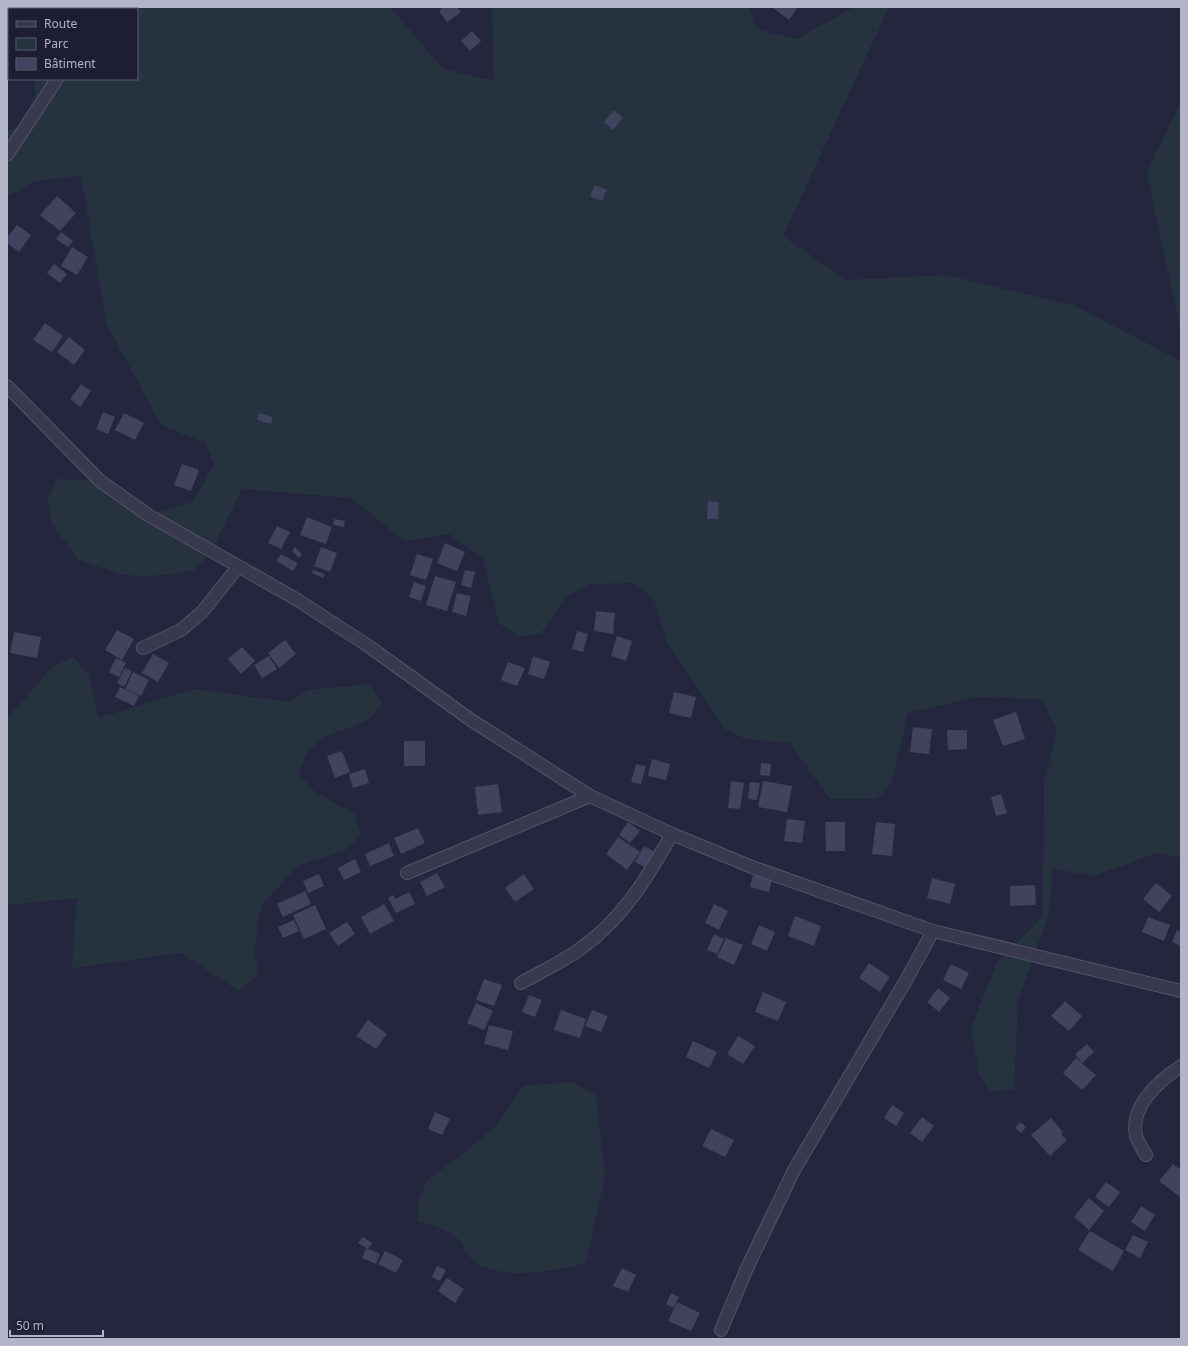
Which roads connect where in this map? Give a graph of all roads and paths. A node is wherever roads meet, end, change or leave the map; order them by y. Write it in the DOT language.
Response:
graph roads {
  1 [pos="56,80"];
  2 [pos="7,155"];
  3 [pos="7,386"];
  4 [pos="238,567"];
  5 [pos="143,648"];
  6 [pos="590,796"];
  7 [pos="672,834"];
  8 [pos="407,873"];
  9 [pos="933,931"];
  10 [pos="521,983"];
  11 [pos="1181,991"];
  12 [pos="1181,1066"];
  13 [pos="1146,1154"];
  14 [pos="722,1330"];
  1 -- 2 [label="street"];
  3 -- 4 [label="street"];
  4 -- 5 [label="street"];
  4 -- 6 [label="street"];
  6 -- 7 [label="street"];
  6 -- 8 [label="street"];
  7 -- 9 [label="street"];
  7 -- 10 [label="street"];
  9 -- 11 [label="street"];
  9 -- 14 [label="street"];
  12 -- 13 [label="street"];
}
